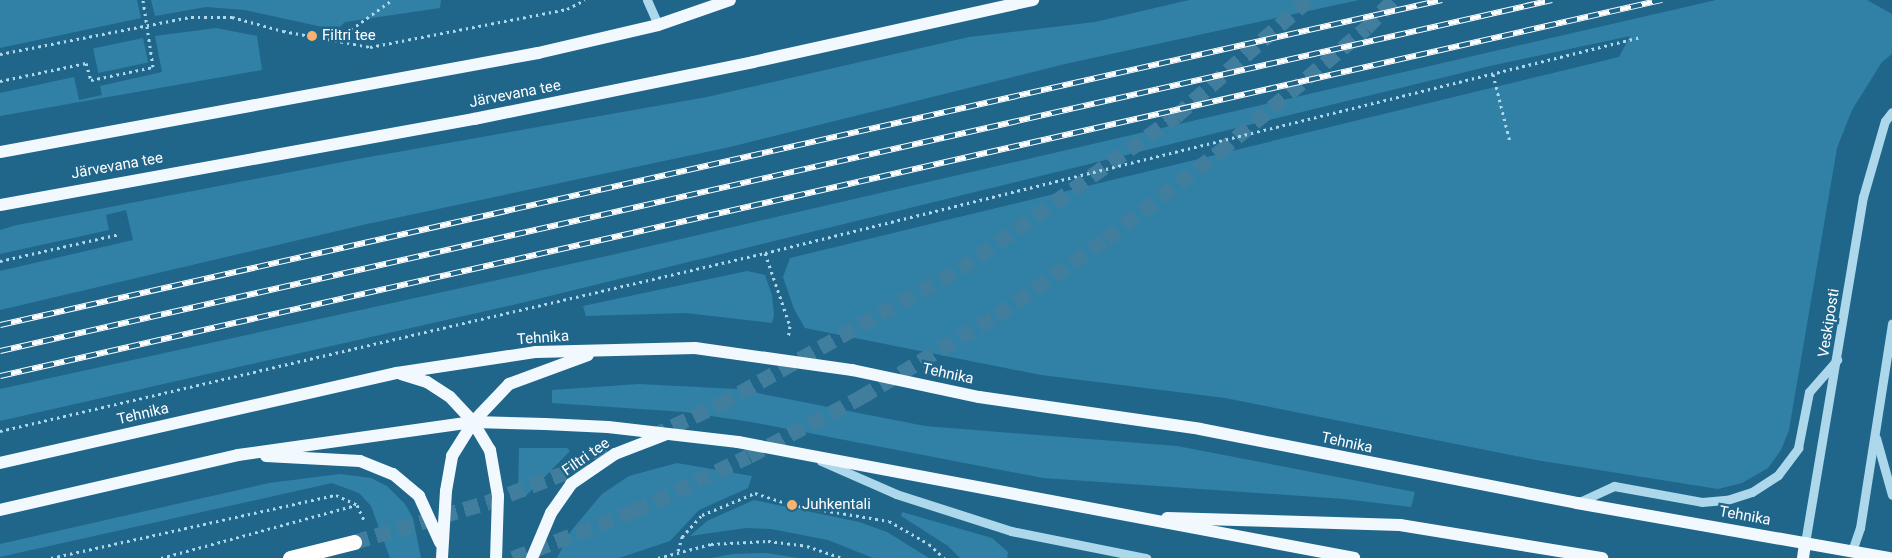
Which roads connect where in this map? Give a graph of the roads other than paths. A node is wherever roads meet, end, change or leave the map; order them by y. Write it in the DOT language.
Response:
graph roads {
  1 [pos="648,0"];
  2 [pos="730,0"];
  3 [pos="1033,0"];
  4 [pos="658,25"];
  5 [pos="1892,112"];
  6 [pos="0,152"];
  7 [pos="0,206"];
  8 [pos="1892,323"];
  9 [pos="602,350"];
  10 [pos="1837,359"];
  11 [pos="397,373"];
  12 [pos="473,422"];
  13 [pos="1875,433"];
  14 [pos="668,434"];
  15 [pos="802,453"];
  16 [pos="238,455"];
  17 [pos="0,463"];
  18 [pos="1892,495"];
  19 [pos="1577,503"];
  20 [pos="0,510"];
  21 [pos="1129,517"];
  22 [pos="354,542"];
  23 [pos="1805,543"];
  24 [pos="441,544"];
  25 [pos="1850,555"];
  26 [pos="290,558"];
  27 [pos="442,558"];
  28 [pos="496,558"];
  29 [pos="532,558"];
  30 [pos="1146,558"];
  31 [pos="1354,558"];
  32 [pos="1602,558"];
  33 [pos="1803,558"];
  34 [pos="1890,558"];
  1 -- 4 [label="street"];
  2 -- 4 [label="main road"];
  3 -- 7 [label="main road, Järvevana tee"];
  4 -- 6 [label="main road"];
  5 -- 10 [label="street, Veskiposti"];
  8 -- 13 [label="street"];
  9 -- 11 [label="main road, Tehnika"];
  9 -- 12 [label="main road"];
  9 -- 19 [label="main road, Tehnika"];
  10 -- 19 [label="street"];
  10 -- 23 [label="street, Veskiposti"];
  11 -- 12 [label="main road"];
  11 -- 17 [label="main road, Tehnika"];
  12 -- 14 [label="main road"];
  12 -- 16 [label="main road"];
  12 -- 24 [label="main road"];
  12 -- 28 [label="main road"];
  13 -- 18 [label="street"];
  13 -- 25 [label="street"];
  14 -- 15 [label="main road"];
  14 -- 29 [label="main road, Filtri tee"];
  15 -- 21 [label="main road"];
  15 -- 30 [label="street"];
  16 -- 20 [label="main road"];
  16 -- 24 [label="main road"];
  19 -- 23 [label="main road, Tehnika"];
  21 -- 31 [label="main road"];
  21 -- 32 [label="main road"];
  22 -- 26 [label="highway"];
  23 -- 25 [label="main road, Tehnika"];
  23 -- 33 [label="main road"];
  24 -- 27 [label="main road"];
  25 -- 34 [label="main road, Tehnika"];
}
